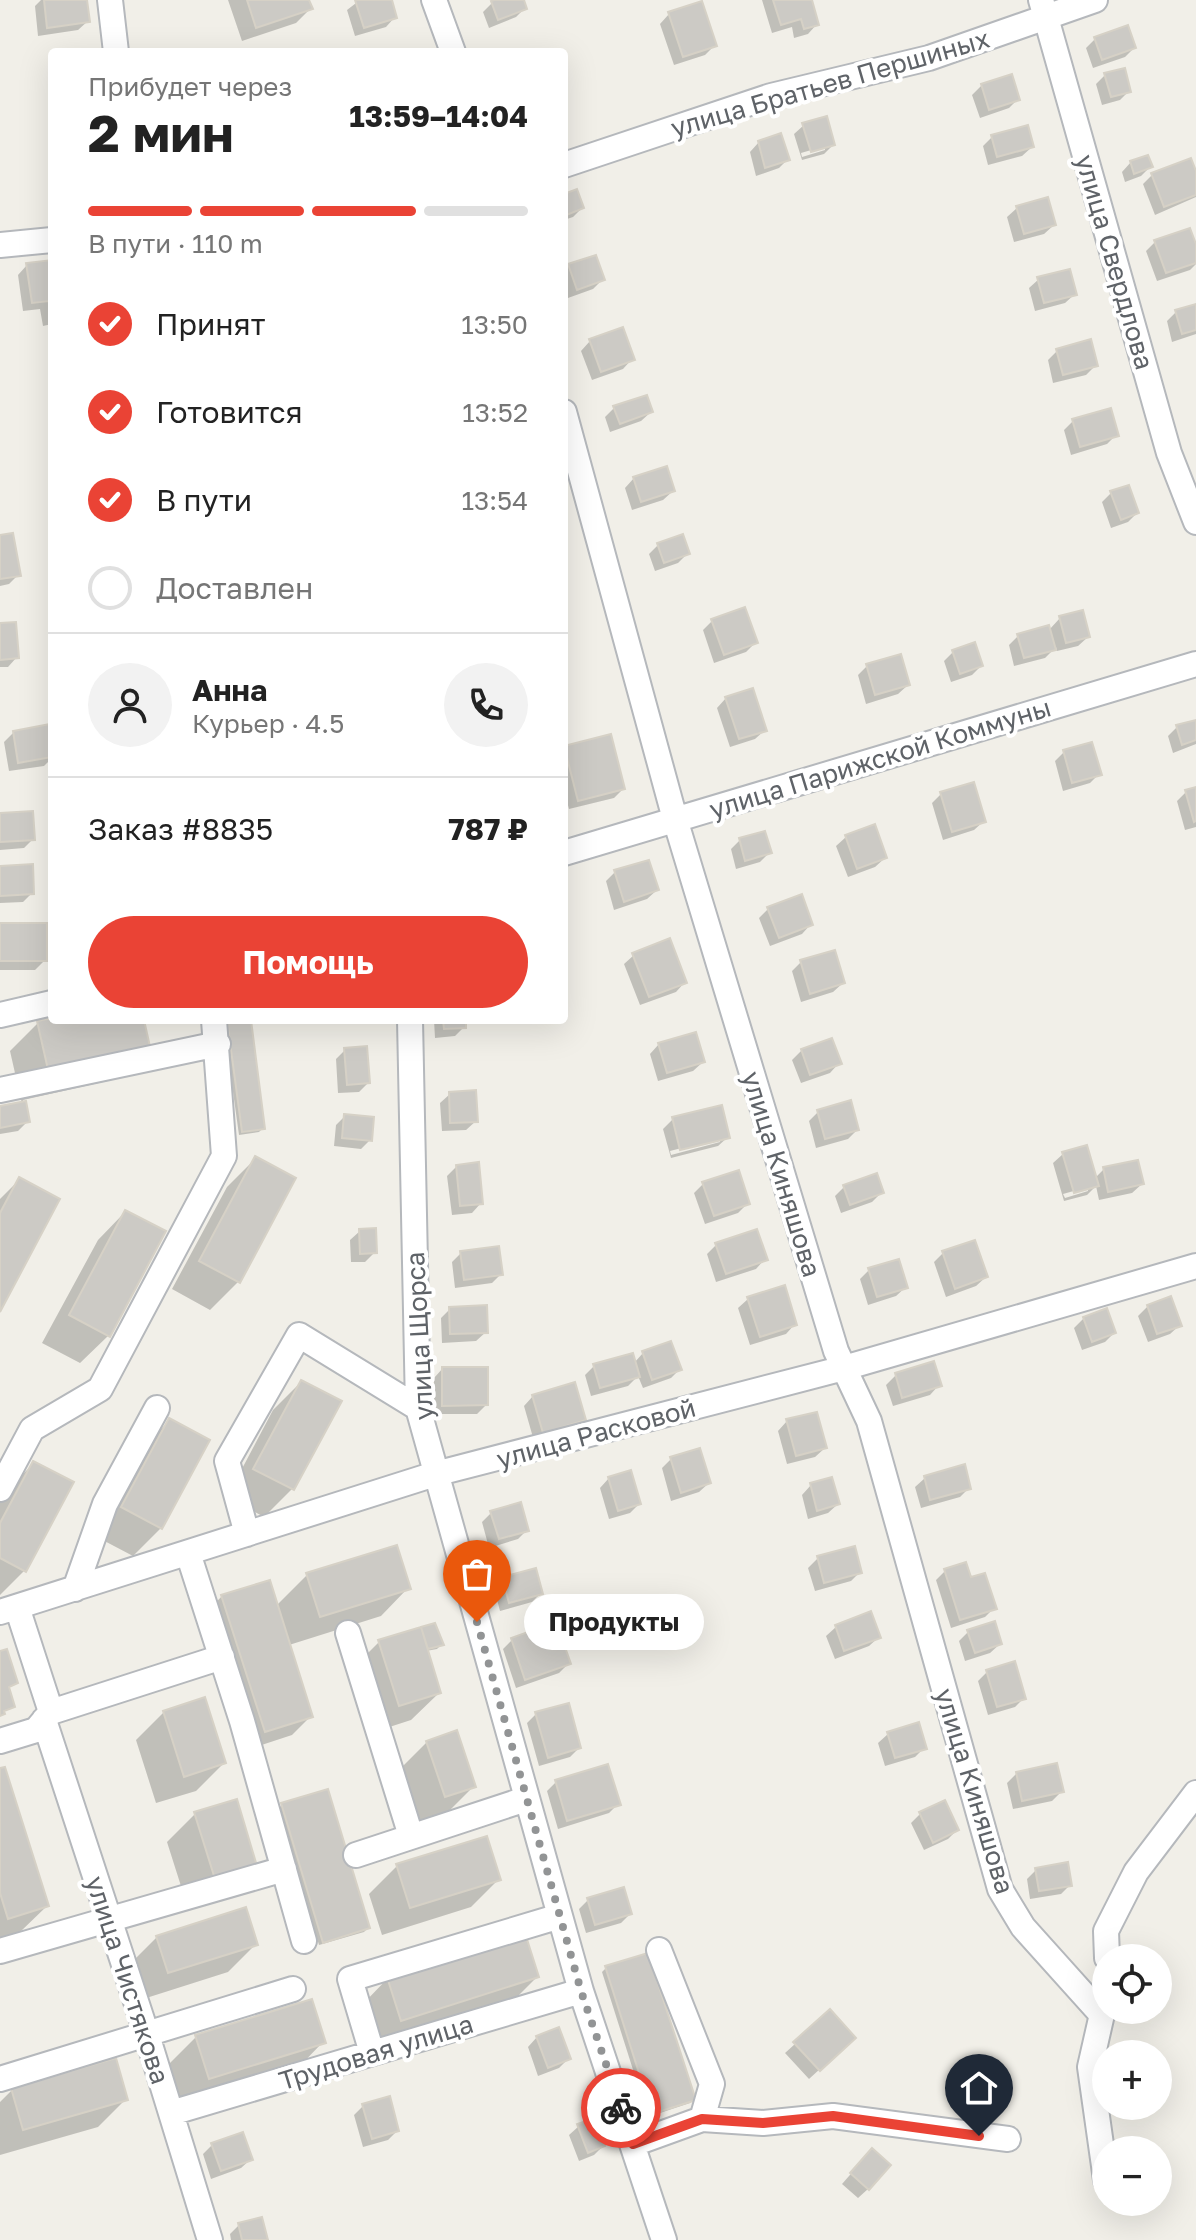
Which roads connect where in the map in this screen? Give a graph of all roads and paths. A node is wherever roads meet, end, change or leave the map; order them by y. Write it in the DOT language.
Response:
graph roads {
  1 [pos="110,0"];
  2 [pos="434,0"];
  3 [pos="1095,0"];
  4 [pos="1044,8"];
  5 [pos="116,48"];
  6 [pos="452,48"];
  7 [pos="568,164"];
  8 [pos="48,240"];
  9 [pos="0,245"];
  10 [pos="568,427"];
  11 [pos="1196,522"];
  12 [pos="1196,664"];
  13 [pos="675,819"];
  14 [pos="568,852"];
  15 [pos="48,1004"];
  16 [pos="0,1015"];
  17 [pos="410,1024"];
  18 [pos="216,1032"];
  19 [pos="0,1090"];
  20 [pos="1196,1266"];
  21 [pos="844,1368"];
  22 [pos="157,1408"];
  23 [pos="418,1408"];
  24 [pos="435,1474"];
  25 [pos="0,1489"];
  26 [pos="247,1534"];
  27 [pos="188,1553"];
  28 [pos="75,1589"];
  29 [pos="8,1610"];
  30 [pos="348,1633"];
  31 [pos="222,1657"];
  32 [pos="48,1716"];
  33 [pos="0,1741"];
  34 [pos="1196,1793"];
  35 [pos="526,1799"];
  36 [pos="411,1836"];
  37 [pos="356,1855"];
  38 [pos="284,1869"];
  39 [pos="560,1916"];
  40 [pos="109,1919"];
  41 [pos="304,1941"];
  42 [pos="1106,1944"];
  43 [pos="659,1950"];
  44 [pos="0,1951"];
  45 [pos="293,1989"];
  46 [pos="581,1991"];
  47 [pos="1092,1993"];
  48 [pos="1100,2024"];
  49 [pos="147,2035"];
  50 [pos="372,2053"];
  51 [pos="0,2079"];
  52 [pos="171,2113"];
  53 [pos="702,2119"];
  54 [pos="1100,2136"];
  55 [pos="1008,2139"];
  56 [pos="633,2144"];
  57 [pos="210,2240"];
  58 [pos="664,2240"];
  1 -- 5 [label="street"];
  2 -- 6 [label="street"];
  3 -- 4 [label="street, улица Братьев Першиных"];
  4 -- 7 [label="street, улица Братьев Першиных"];
  4 -- 11 [label="street, улица Свердлова"];
  8 -- 9 [label="street"];
  10 -- 13 [label="street, улица Киняшова"];
  12 -- 13 [label="street, улица Парижской Коммуны"];
  13 -- 14 [label="street, улица Парижской Коммуны"];
  13 -- 21 [label="street, улица Киняшова"];
  15 -- 16 [label="street"];
  17 -- 23 [label="street, улица Щорса"];
  18 -- 19 [label="street"];
  18 -- 25 [label="street"];
  20 -- 21 [label="street, улица Расковой"];
  21 -- 24 [label="street, улица Расковой"];
  21 -- 47 [label="street, улица Киняшова"];
  22 -- 28 [label="street"];
  23 -- 24 [label="street, улица Щорса"];
  23 -- 26 [label="street"];
  24 -- 26 [label="street, улица Расковой"];
  24 -- 35 [label="street, улица Щорса"];
  26 -- 27 [label="street, улица Расковой"];
  27 -- 28 [label="street, улица Расковой"];
  27 -- 31 [label="street"];
  28 -- 29 [label="street, улица Расковой"];
  29 -- 32 [label="street, улица Чистякова"];
  30 -- 36 [label="street"];
  31 -- 32 [label="street"];
  31 -- 38 [label="street"];
  32 -- 33 [label="street"];
  32 -- 40 [label="street, улица Чистякова"];
  34 -- 42 [label="street"];
  35 -- 36 [label="street"];
  35 -- 39 [label="street, улица Щорса"];
  36 -- 37 [label="street"];
  38 -- 40 [label="street"];
  38 -- 41 [label="street"];
  39 -- 46 [label="street, улица Щорса"];
  39 -- 50 [label="street"];
  40 -- 44 [label="street"];
  40 -- 49 [label="street, улица Чистякова"];
  43 -- 53 [label="street"];
  45 -- 49 [label="street"];
  46 -- 50 [label="street, Трудовая улица"];
  46 -- 56 [label="street, улица Щорса"];
  48 -- 54 [label="street"];
  49 -- 51 [label="street"];
  49 -- 52 [label="street, улица Чистякова"];
  50 -- 52 [label="street, Трудовая улица"];
  52 -- 57 [label="street, улица Чистякова"];
  53 -- 55 [label="street"];
  53 -- 56 [label="street"];
  56 -- 58 [label="street, улица Щорса"];
}
